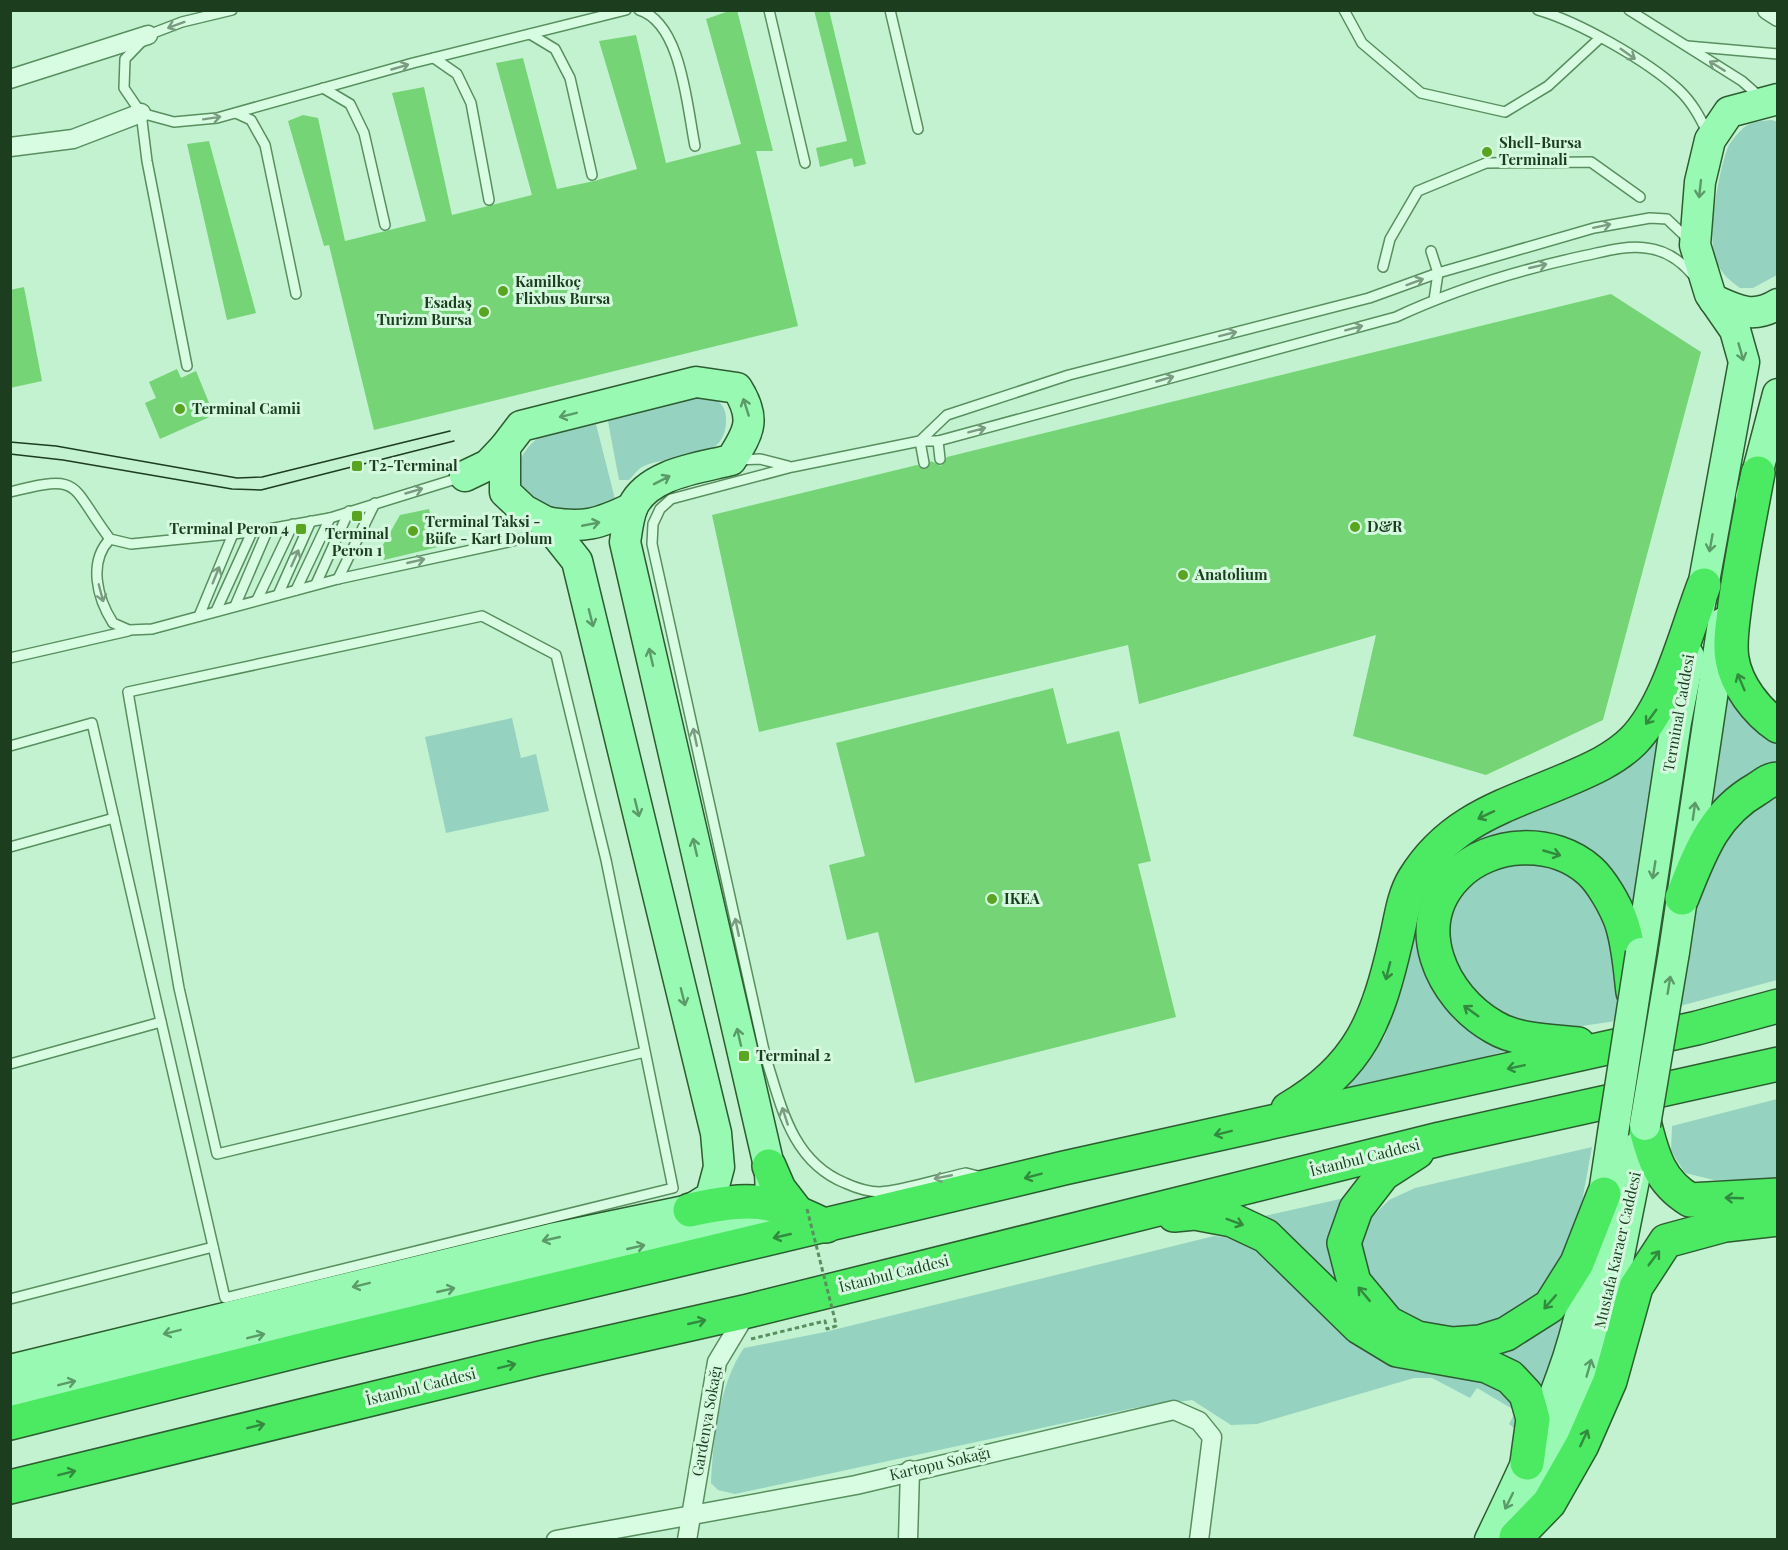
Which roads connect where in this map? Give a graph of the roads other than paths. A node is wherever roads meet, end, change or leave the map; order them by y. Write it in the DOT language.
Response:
graph roads {
  1 [pos="232,10"];
  2 [pos="626,10"];
  3 [pos="639,10"];
  4 [pos="769,10"];
  5 [pos="890,10"];
  6 [pos="1344,10"];
  7 [pos="1538,10"];
  8 [pos="1629,10"];
  9 [pos="1767,10"];
  10 [pos="1778,17"];
  11 [pos="530,34"];
  12 [pos="148,35"];
  13 [pos="1599,38"];
  14 [pos="1684,46"];
  15 [pos="1778,54"];
  16 [pos="434,58"];
  17 [pos="10,79"];
  18 [pos="322,88"];
  19 [pos="1773,101"];
  20 [pos="236,112"];
  21 [pos="141,113"];
  22 [pos="918,129"];
  23 [pos="1710,140"];
  24 [pos="695,146"];
  25 [pos="10,147"];
  26 [pos="805,163"];
  27 [pos="592,176"];
  28 [pos="1640,197"];
  29 [pos="489,200"];
  30 [pos="385,225"];
  31 [pos="1695,245"];
  32 [pos="1431,251"];
  33 [pos="1383,267"];
  34 [pos="1438,273"];
  35 [pos="296,294"];
  36 [pos="1712,297"];
  37 [pos="1434,300"];
  38 [pos="1778,304"];
  39 [pos="187,366"];
  40 [pos="1778,394"];
  41 [pos="920,441"];
  42 [pos="938,441"];
  43 [pos="505,447"];
  44 [pos="940,459"];
  45 [pos="731,460"];
  46 [pos="924,463"];
  47 [pos="792,467"];
  48 [pos="1758,472"];
  49 [pos="465,476"];
  50 [pos="10,492"];
  51 [pos="505,492"];
  52 [pos="375,503"];
  53 [pos="632,507"];
  54 [pos="349,511"];
  55 [pos="330,518"];
  56 [pos="311,521"];
  57 [pos="546,522"];
  58 [pos="293,524"];
  59 [pos="268,529"];
  60 [pos="252,532"];
  61 [pos="233,534"];
  62 [pos="110,539"];
  63 [pos="338,579"];
  64 [pos="316,584"];
  65 [pos="1704,585"];
  66 [pos="296,590"];
  67 [pos="278,595"];
  68 [pos="257,600"];
  69 [pos="235,606"];
  70 [pos="216,611"];
  71 [pos="199,616"];
  72 [pos="129,630"];
  73 [pos="10,658"];
  74 [pos="1778,726"];
  75 [pos="10,746"];
  76 [pos="1778,779"];
  77 [pos="114,818"];
  78 [pos="10,847"];
  79 [pos="1682,898"];
  80 [pos="1634,949"];
  81 [pos="1778,998"];
  82 [pos="1634,1001"];
  83 [pos="1778,1006"];
  84 [pos="161,1022"];
  85 [pos="1697,1028"];
  86 [pos="1606,1047"];
  87 [pos="645,1052"];
  88 [pos="10,1064"];
  89 [pos="1778,1064"];
  90 [pos="1778,1071"];
  91 [pos="1679,1086"];
  92 [pos="1258,1125"];
  93 [pos="1645,1125"];
  94 [pos="1440,1138"];
  95 [pos="769,1166"];
  96 [pos="1000,1184"];
  97 [pos="1604,1194"];
  98 [pos="1778,1195"];
  99 [pos="690,1210"];
  100 [pos="800,1212"];
  101 [pos="1115,1218"];
  102 [pos="1778,1219"];
  103 [pos="213,1247"];
  104 [pos="10,1299"];
  105 [pos="748,1311"];
  106 [pos="10,1370"];
  107 [pos="10,1397"];
  108 [pos="10,1423"];
  109 [pos="1527,1463"];
  110 [pos="910,1470"];
  111 [pos="10,1487"];
  112 [pos="691,1515"];
  113 [pos="556,1539"];
  114 [pos="687,1539"];
  115 [pos="908,1539"];
  116 [pos="1199,1539"];
  117 [pos="1507,1539"];
  1 -- 12 [label="lane, one-way"];
  2 -- 11 [label="lane"];
  3 -- 24 [label="lane"];
  4 -- 26 [label="lane"];
  5 -- 22 [label="lane"];
  6 -- 13 [label="lane"];
  7 -- 13 [label="lane"];
  8 -- 14 [label="lane"];
  9 -- 10 [label="street"];
  11 -- 16 [label="lane"];
  11 -- 27 [label="lane"];
  12 -- 17 [label="street"];
  12 -- 21 [label="lane"];
  13 -- 23 [label="lane, one-way"];
  14 -- 15 [label="lane"];
  19 -- 14 [label="lane, one-way"];
  18 -- 16 [label="lane, one-way"];
  16 -- 29 [label="lane"];
  18 -- 20 [label="lane"];
  18 -- 30 [label="lane"];
  19 -- 23 [label="main road, Terminal Caddesi"];
  21 -- 20 [label="lane, one-way"];
  20 -- 35 [label="lane"];
  21 -- 25 [label="street"];
  21 -- 39 [label="lane"];
  23 -- 31 [label="main road, Terminal Caddesi, one-way"];
  28 -- 33 [label="lane"];
  34 -- 31 [label="lane, one-way"];
  31 -- 36 [label="main road, Terminal Caddesi"];
  32 -- 34 [label="lane"];
  34 -- 37 [label="lane"];
  41 -- 34 [label="lane, one-way"];
  37 -- 36 [label="lane, one-way"];
  36 -- 38 [label="main road"];
  36 -- 65 [label="main road, Terminal Caddesi, one-way"];
  42 -- 37 [label="lane, one-way"];
  40 -- 48 [label="main road, Terminal Caddesi"];
  41 -- 42 [label="lane"];
  41 -- 46 [label="lane"];
  41 -- 47 [label="lane"];
  42 -- 44 [label="lane"];
  45 -- 43 [label="main road, one-way"];
  43 -- 49 [label="main road"];
  43 -- 51 [label="main road"];
  45 -- 47 [label="lane"];
  53 -- 45 [label="main road, one-way"];
  96 -- 47 [label="lane, one-way"];
  74 -- 48 [label="highway, one-way"];
  79 -- 48 [label="main road, Terminal Caddesi, one-way"];
  49 -- 51 [label="main road"];
  52 -- 49 [label="lane, one-way"];
  50 -- 62 [label="lane"];
  51 -- 57 [label="main road"];
  52 -- 54 [label="lane"];
  52 -- 63 [label="lane"];
  57 -- 53 [label="main road, one-way"];
  95 -- 53 [label="main road, one-way"];
  54 -- 55 [label="lane"];
  54 -- 64 [label="lane"];
  55 -- 56 [label="lane"];
  55 -- 66 [label="lane"];
  56 -- 58 [label="lane"];
  67 -- 56 [label="lane, one-way"];
  63 -- 57 [label="lane, one-way"];
  57 -- 99 [label="main road, one-way"];
  58 -- 59 [label="lane"];
  58 -- 68 [label="lane"];
  59 -- 60 [label="lane"];
  59 -- 69 [label="lane"];
  60 -- 61 [label="lane"];
  60 -- 70 [label="lane"];
  61 -- 62 [label="lane"];
  71 -- 61 [label="lane, one-way"];
  62 -- 72 [label="lane, one-way"];
  63 -- 64 [label="lane"];
  64 -- 66 [label="lane"];
  65 -- 80 [label="main road, Terminal Caddesi, one-way"];
  65 -- 92 [label="highway, one-way"];
  66 -- 67 [label="lane"];
  67 -- 68 [label="lane"];
  68 -- 69 [label="lane"];
  69 -- 70 [label="lane"];
  70 -- 71 [label="lane"];
  71 -- 72 [label="lane"];
  72 -- 73 [label="lane"];
  75 -- 77 [label="lane"];
  76 -- 79 [label="highway"];
  77 -- 78 [label="lane"];
  77 -- 84 [label="lane"];
  93 -- 79 [label="main road, Terminal Caddesi, one-way, bridge"];
  80 -- 82 [label="highway, bridge"];
  86 -- 80 [label="highway, one-way"];
  81 -- 85 [label="highway"];
  82 -- 97 [label="main road, Mustafa Karaer Caddesi, bridge"];
  83 -- 85 [label="highway"];
  84 -- 88 [label="lane"];
  84 -- 103 [label="lane"];
  85 -- 86 [label="highway"];
  86 -- 92 [label="highway, one-way"];
  87 -- 87 [label="lane"];
  87 -- 103 [label="lane"];
  89 -- 91 [label="highway, İstanbul Caddesi"];
  90 -- 91 [label="highway"];
  91 -- 94 [label="highway, İstanbul Caddesi"];
  92 -- 96 [label="highway, one-way"];
  98 -- 93 [label="highway, one-way"];
  117 -- 93 [label="main road, Mustafa Karaer Caddesi, one-way"];
  97 -- 94 [label="highway, one-way"];
  94 -- 101 [label="highway, İstanbul Caddesi"];
  95 -- 100 [label="highway"];
  96 -- 100 [label="highway"];
  97 -- 109 [label="main road, Mustafa Karaer Caddesi"];
  99 -- 100 [label="highway"];
  99 -- 106 [label="main road, one-way"];
  107 -- 100 [label="main road, one-way"];
  100 -- 108 [label="highway, one-way"];
  101 -- 105 [label="highway, İstanbul Caddesi"];
  101 -- 109 [label="highway, one-way"];
  117 -- 102 [label="highway, one-way"];
  103 -- 104 [label="lane"];
  111 -- 105 [label="highway, İstanbul Caddesi, one-way"];
  105 -- 112 [label="street, Gardenya Sokağı"];
  109 -- 117 [label="main road, Mustafa Karaer Caddesi, one-way"];
  110 -- 112 [label="street, Kartopu Sokağı"];
  110 -- 115 [label="street"];
  110 -- 116 [label="street, Kartopu Sokağı"];
  112 -- 113 [label="street, Kartopu Sokağı"];
  112 -- 114 [label="street, Gardenya Sokağı"];
}
